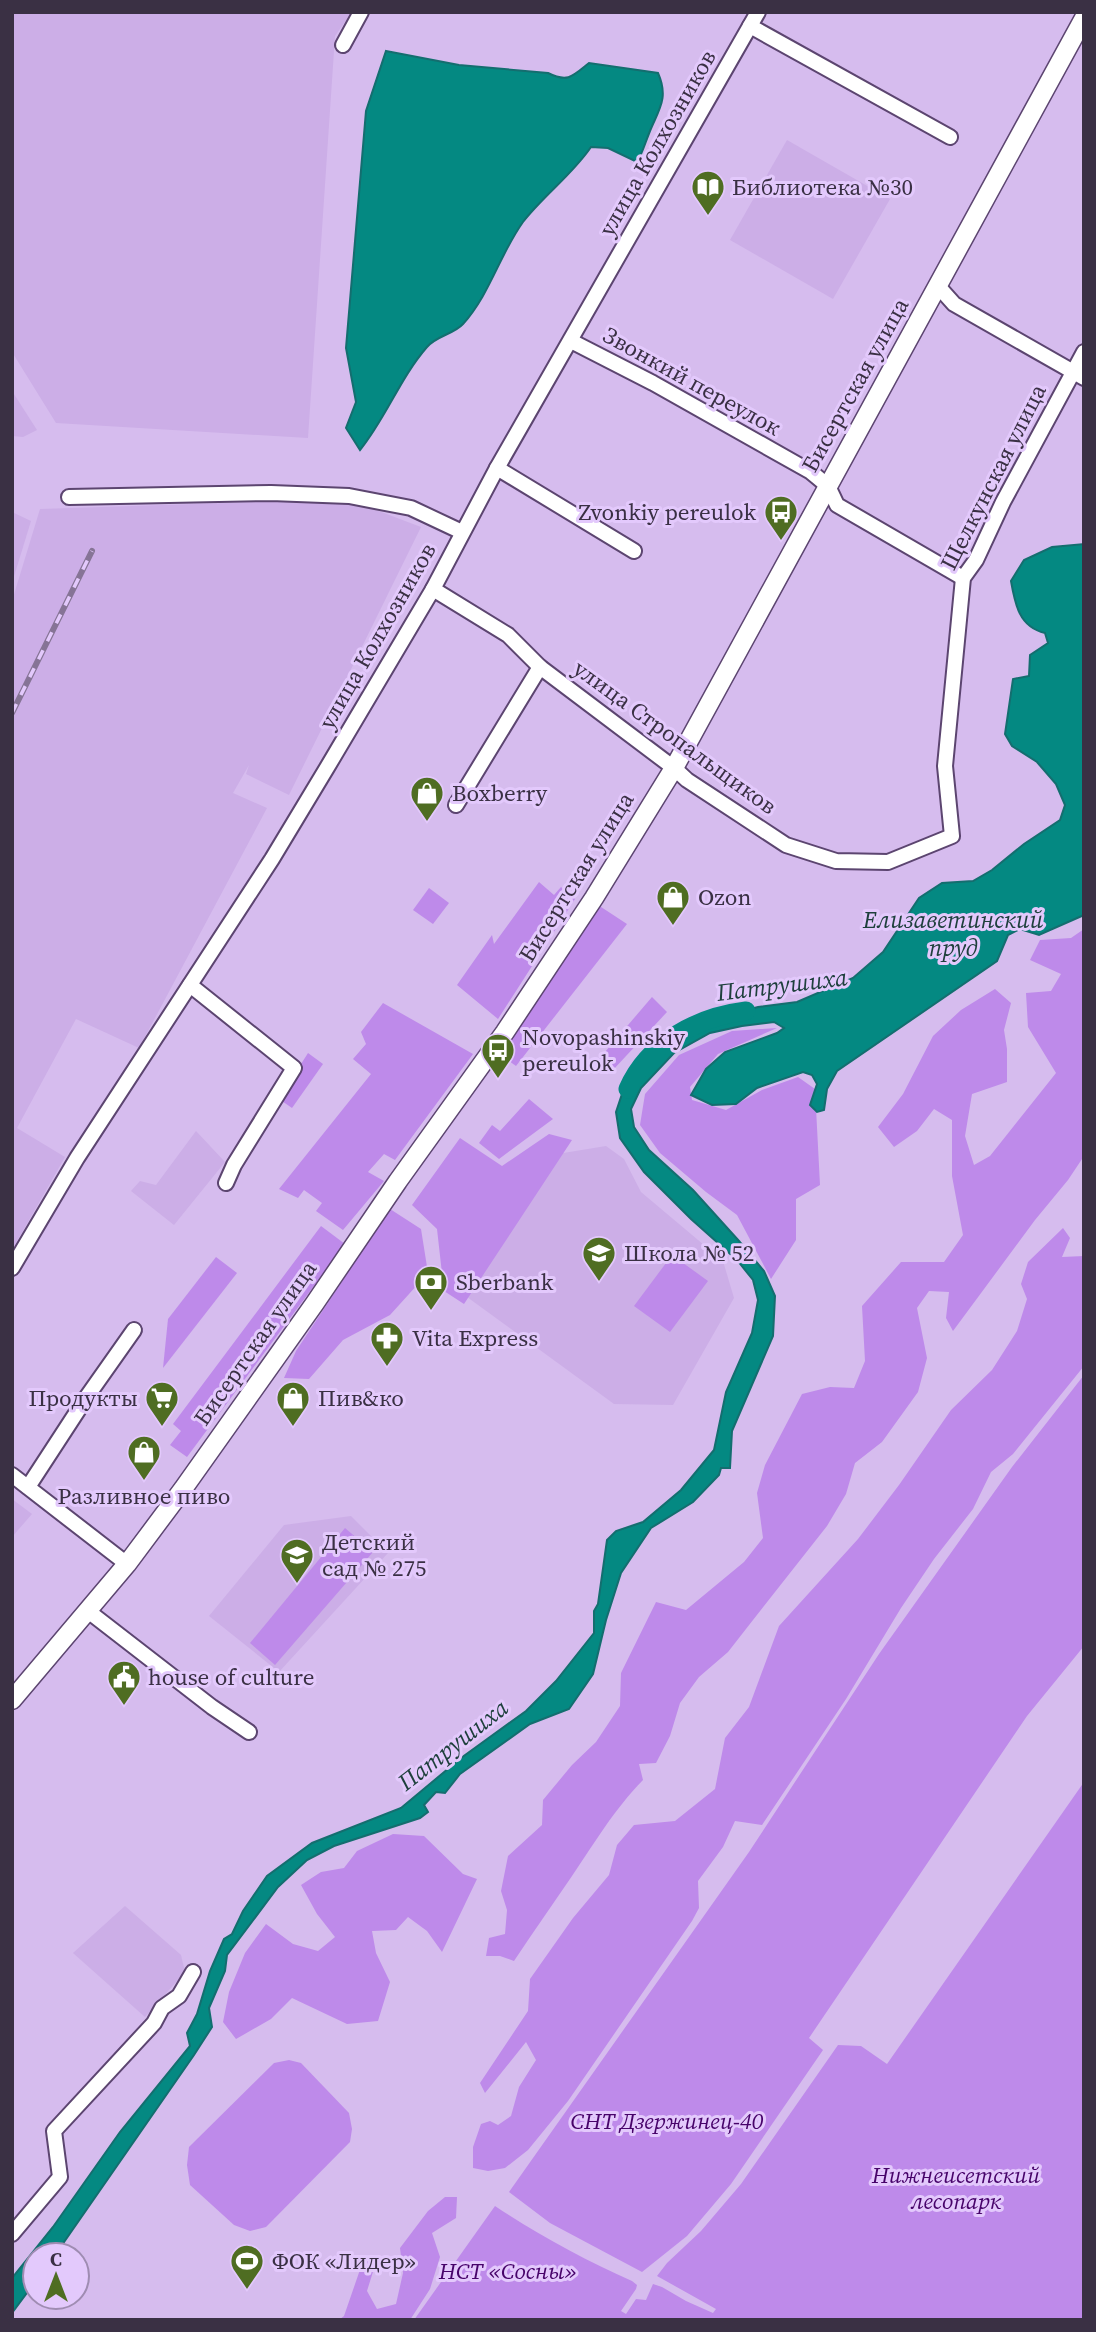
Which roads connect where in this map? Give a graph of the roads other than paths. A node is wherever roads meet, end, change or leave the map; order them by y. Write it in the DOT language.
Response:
graph roads {
  1 [pos="361,12"];
  2 [pos="758,12"];
  3 [pos="1084,18"];
  4 [pos="750,26"];
  5 [pos="343,45"];
  6 [pos="950,137"];
  7 [pos="937,285"];
  8 [pos="571,341"];
  9 [pos="1084,352"];
  10 [pos="1079,375"];
  11 [pos="497,468"];
  12 [pos="828,486"];
  13 [pos="69,497"];
  14 [pos="462,532"];
  15 [pos="634,551"];
  16 [pos="963,578"];
  17 [pos="433,589"];
  18 [pos="540,667"];
  19 [pos="674,768"];
  20 [pos="456,805"];
  21 [pos="952,836"];
  22 [pos="190,985"];
  23 [pos="226,1182"];
  24 [pos="12,1268"];
  25 [pos="134,1330"];
  26 [pos="12,1475"];
  27 [pos="28,1487"];
  28 [pos="127,1564"];
  29 [pos="88,1611"];
  30 [pos="12,1700"];
  31 [pos="249,1732"];
  32 [pos="193,1972"];
  33 [pos="12,2234"];
  1 -- 5 [label="street"];
  2 -- 4 [label="street, улица Колхозников"];
  3 -- 7 [label="main road, Бисертская улица"];
  4 -- 6 [label="street"];
  4 -- 8 [label="street, улица Колхозников"];
  7 -- 10 [label="street"];
  7 -- 12 [label="main road, Бисертская улица"];
  8 -- 11 [label="street, улица Колхозников"];
  8 -- 12 [label="street, Звонкий переулок"];
  9 -- 10 [label="street, Щелкунская улица"];
  10 -- 16 [label="street, Щелкунская улица"];
  11 -- 14 [label="street, улица Колхозников"];
  11 -- 15 [label="street"];
  12 -- 16 [label="street, Звонкий переулок"];
  12 -- 19 [label="main road, Бисертская улица"];
  13 -- 14 [label="street"];
  14 -- 17 [label="street, улица Колхозников"];
  16 -- 21 [label="street, Щелкунская улица"];
  17 -- 18 [label="street, улица Стропальщиков"];
  17 -- 22 [label="street, улица Колхозников"];
  18 -- 19 [label="street, улица Стропальщиков"];
  18 -- 20 [label="street"];
  19 -- 21 [label="street, улица Стропальщиков"];
  19 -- 28 [label="main road, Бисертская улица"];
  22 -- 23 [label="street"];
  22 -- 24 [label="street, улица Колхозников"];
  25 -- 27 [label="street"];
  26 -- 27 [label="street"];
  27 -- 28 [label="street"];
  28 -- 29 [label="main road, Бисертская улица"];
  29 -- 30 [label="main road, Бисертская улица"];
  29 -- 31 [label="street"];
  32 -- 33 [label="street"];
}
